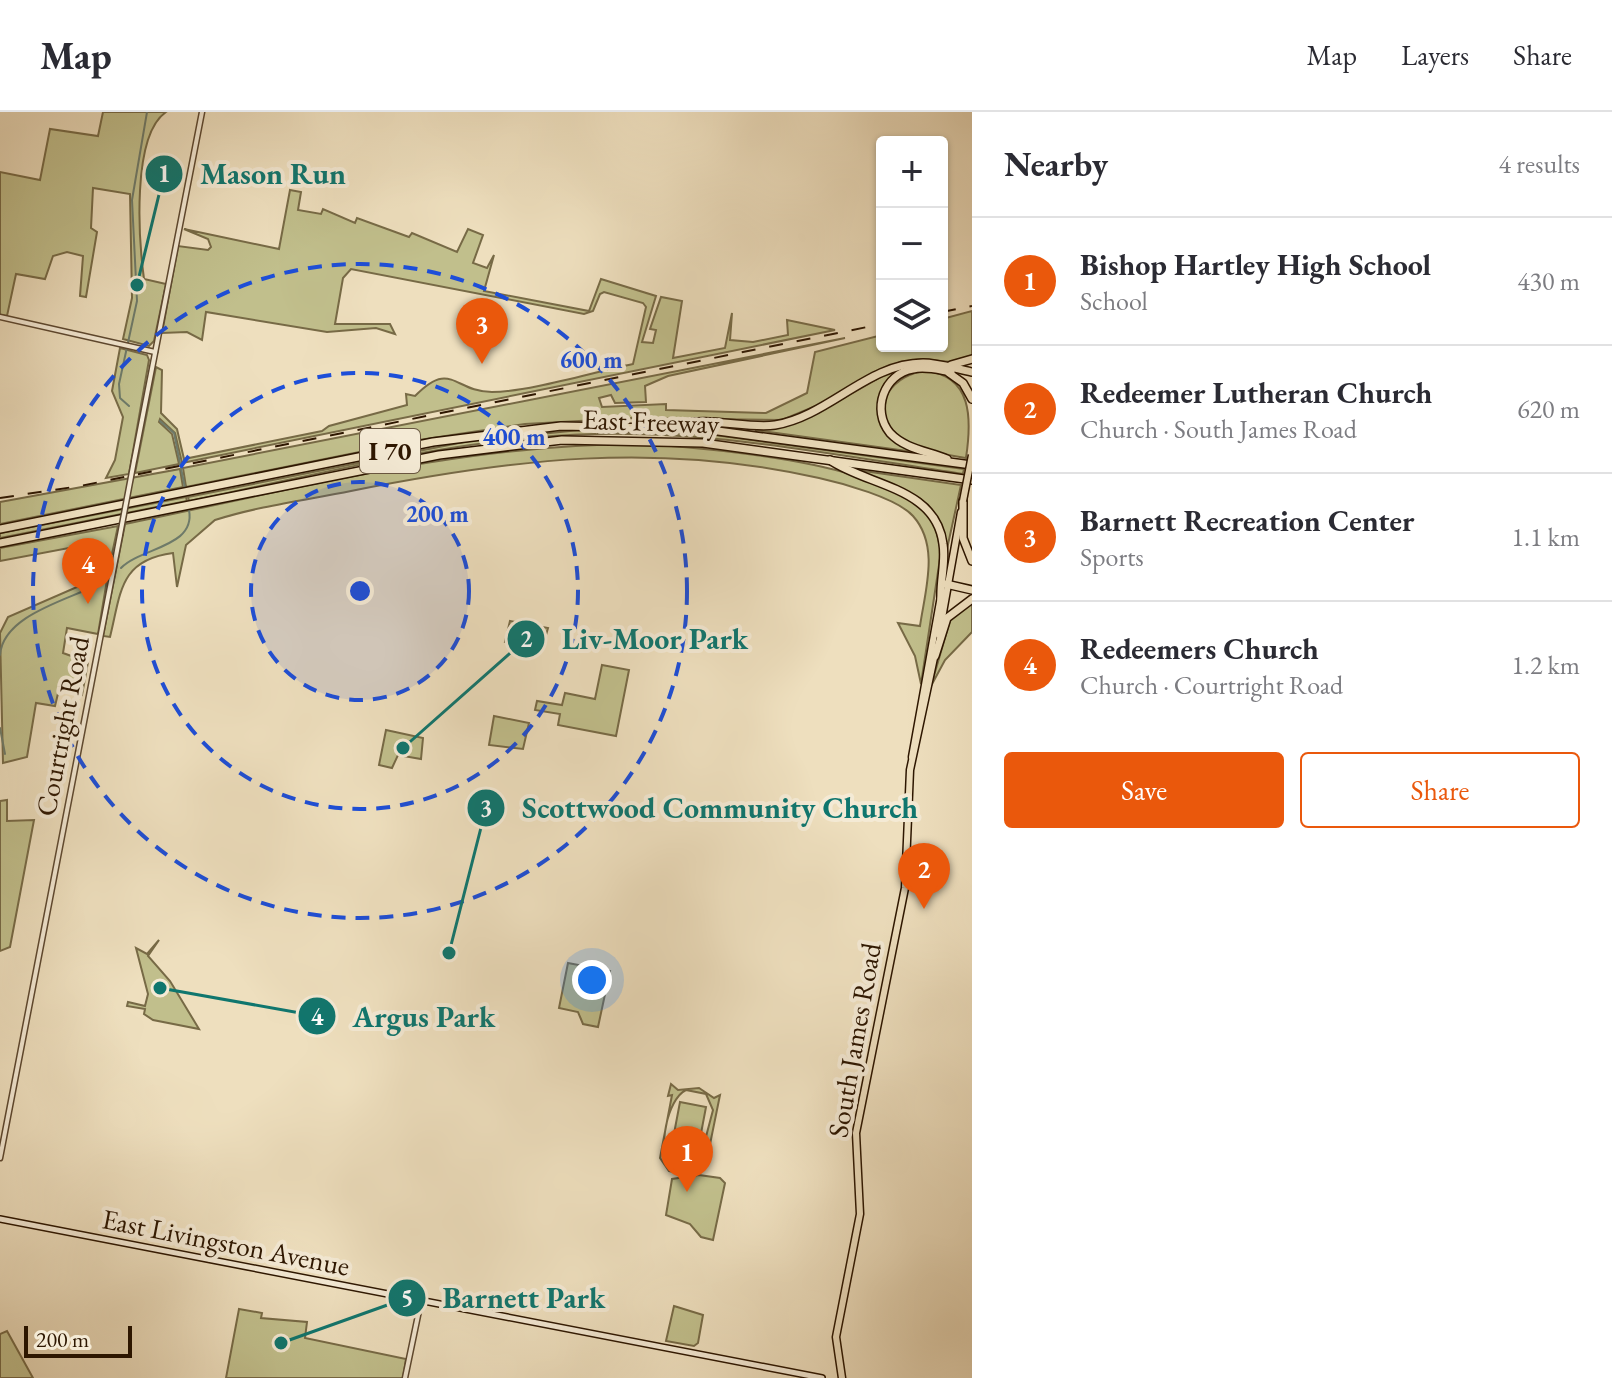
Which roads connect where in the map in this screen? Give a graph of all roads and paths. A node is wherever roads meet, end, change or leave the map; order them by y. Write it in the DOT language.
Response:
graph roads {
  1 [pos="202,112"];
  2 [pos="0,317"];
  3 [pos="155,352"];
  4 [pos="972,359"];
  5 [pos="941,365"];
  6 [pos="947,371"];
  7 [pos="972,374"];
  8 [pos="972,399"];
  9 [pos="679,427"];
  10 [pos="972,455"];
  11 [pos="828,459"];
  12 [pos="956,463"];
  13 [pos="972,465"];
  14 [pos="972,480"];
  15 [pos="963,501"];
  16 [pos="0,529"];
  17 [pos="0,543"];
  18 [pos="972,561"];
  19 [pos="946,584"];
  20 [pos="972,590"];
  21 [pos="941,599"];
  22 [pos="972,599"];
  23 [pos="935,656"];
  24 [pos="912,757"];
  25 [pos="0,1158"];
  26 [pos="0,1219"];
  27 [pos="421,1301"];
  28 [pos="405,1378"];
  29 [pos="822,1378"];
  30 [pos="842,1378"];
  1 -- 3 [label="street, Courtright Road"];
  2 -- 3 [label="street"];
  3 -- 25 [label="street, Courtright Road, bridge"];
  4 -- 5 [label="highway"];
  5 -- 7 [label="highway"];
  5 -- 9 [label="highway"];
  6 -- 7 [label="highway"];
  6 -- 8 [label="highway"];
  6 -- 12 [label="highway"];
  9 -- 12 [label="highway, East Freeway / I 70"];
  9 -- 16 [label="highway, East Freeway / I 70"];
  10 -- 15 [label="main road, South James Road, bridge"];
  11 -- 14 [label="highway, East Freeway / I 70"];
  11 -- 17 [label="highway, East Freeway / I 70"];
  11 -- 21 [label="highway"];
  12 -- 13 [label="highway, East Freeway / I 70"];
  15 -- 18 [label="highway"];
  15 -- 19 [label="main road, South James Road"];
  19 -- 20 [label="highway"];
  19 -- 21 [label="main road, South James Road"];
  19 -- 23 [label="main road, South James Road"];
  21 -- 24 [label="main road, South James Road"];
  22 -- 23 [label="highway"];
  23 -- 24 [label="main road, South James Road"];
  24 -- 30 [label="main road, South James Road"];
  26 -- 27 [label="main road, East Livingston Avenue"];
  27 -- 28 [label="street"];
  27 -- 29 [label="main road, East Livingston Avenue"];
}
